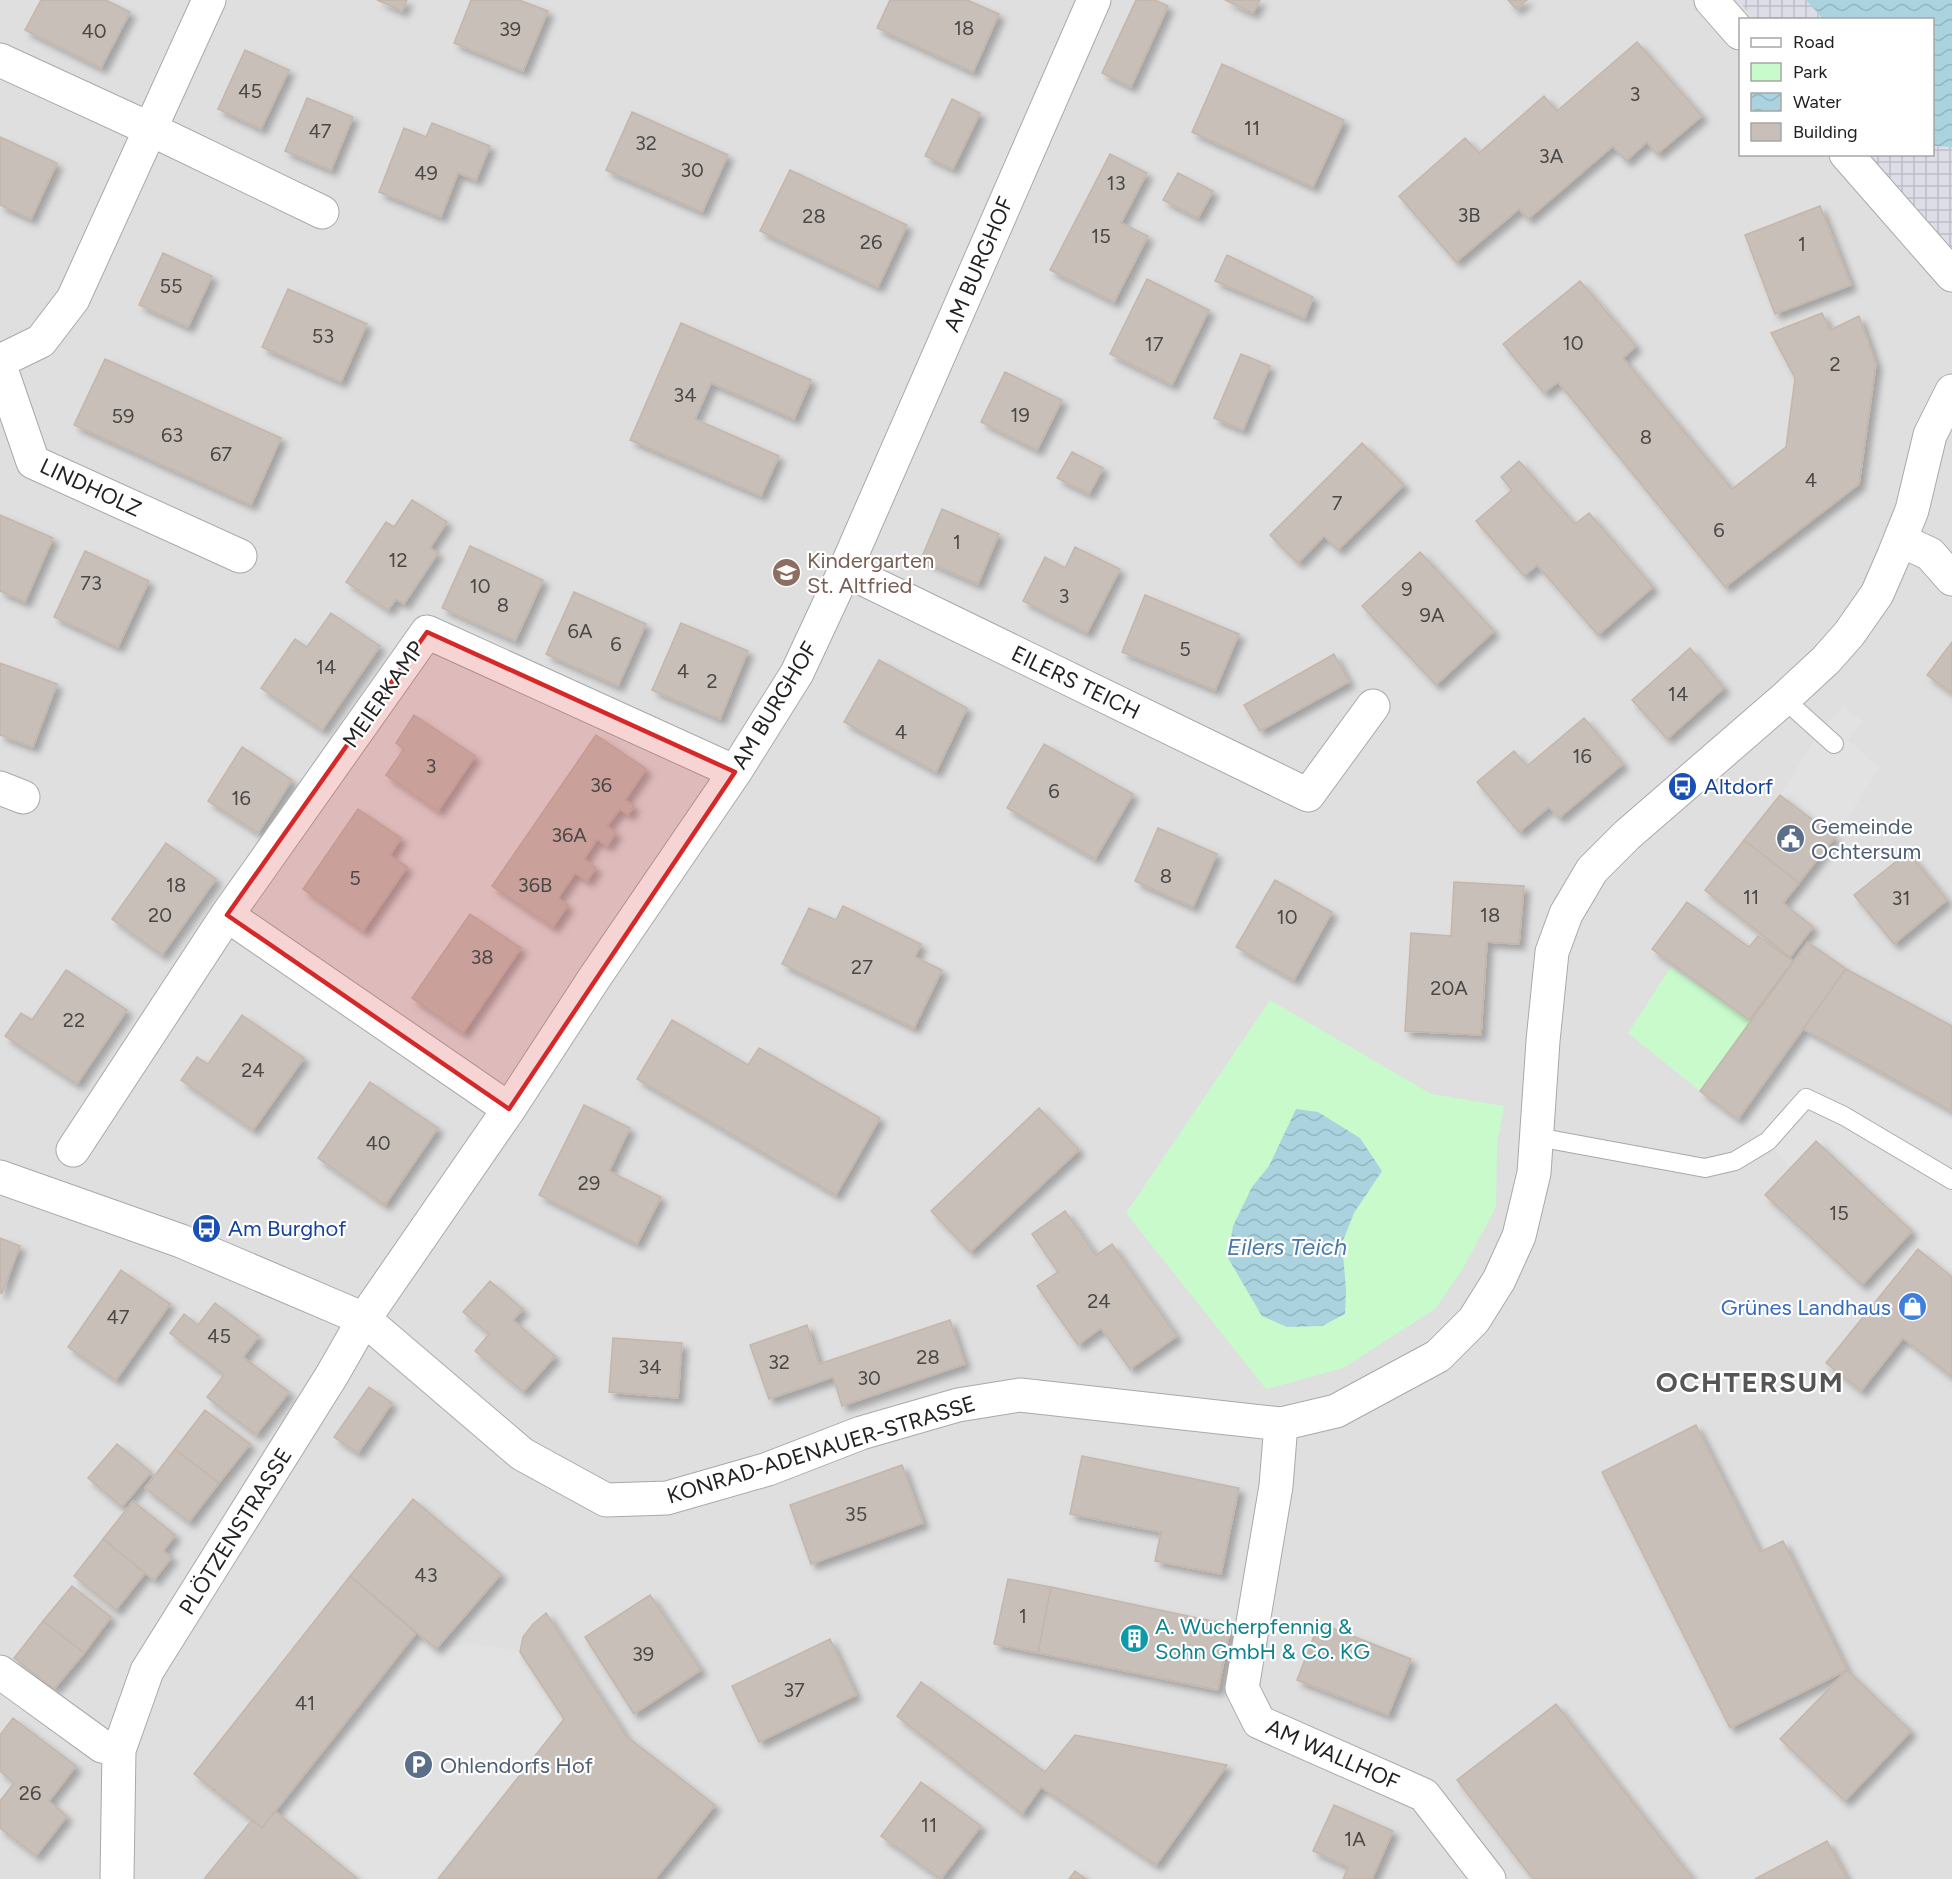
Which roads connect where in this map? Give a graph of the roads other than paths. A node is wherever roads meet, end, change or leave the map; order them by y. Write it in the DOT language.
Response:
graph roads {
  1 [pos="209,0"];
  2 [pos="1094,0"];
  3 [pos="1711,0"];
  4 [pos="1739,32"];
  5 [pos="0,60"];
  6 [pos="150,129"];
  7 [pos="1848,156"];
  8 [pos="322,212"];
  9 [pos="1952,275"];
  10 [pos="0,362"];
  11 [pos="0,366"];
  12 [pos="1952,392"];
  13 [pos="1900,540"];
  14 [pos="240,556"];
  15 [pos="845,570"];
  16 [pos="1952,579"];
  17 [pos="1784,699"];
  18 [pos="1373,706"];
  19 [pos="1834,744"];
  20 [pos="735,772"];
  21 [pos="227,915"];
  22 [pos="508,1109"];
  23 [pos="1537,1137"];
  24 [pos="73,1150"];
  25 [pos="0,1177"];
  26 [pos="1952,1180"];
  27 [pos="364,1319"];
  28 [pos="1281,1424"];
  29 [pos="0,1672"];
  30 [pos="119,1750"];
  31 [pos="117,1879"];
  32 [pos="1489,1879"];
  1 -- 6 [label="street"];
  2 -- 15 [label="street, AM BURGHOF"];
  3 -- 4 [label="street"];
  5 -- 6 [label="street"];
  6 -- 8 [label="street"];
  6 -- 10 [label="street"];
  7 -- 9 [label="street"];
  11 -- 14 [label="street, LINDHOLZ"];
  12 -- 13 [label="street, KONRAD-ADENAUER-STRASSE"];
  13 -- 16 [label="street"];
  13 -- 17 [label="street, KONRAD-ADENAUER-STRASSE"];
  15 -- 18 [label="street, EILERS TEICH"];
  15 -- 20 [label="street, AM BURGHOF"];
  17 -- 19 [label="lane"];
  17 -- 23 [label="street, KONRAD-ADENAUER-STRASSE"];
  20 -- 21 [label="street, MEIERKAMP"];
  20 -- 22 [label="street, AM BURGHOF"];
  21 -- 22 [label="street"];
  21 -- 24 [label="street, MEIERKAMP"];
  22 -- 27 [label="street, AM BURGHOF"];
  23 -- 26 [label="lane"];
  23 -- 28 [label="street, KONRAD-ADENAUER-STRASSE"];
  25 -- 27 [label="street, KONRAD-ADENAUER-STRASSE"];
  27 -- 28 [label="street, KONRAD-ADENAUER-STRASSE"];
  27 -- 30 [label="street, PLÖTZENSTRASSE"];
  28 -- 32 [label="street, AM WALLHOF"];
  29 -- 30 [label="street"];
  30 -- 31 [label="street, PLÖTZENSTRASSE"];
}
